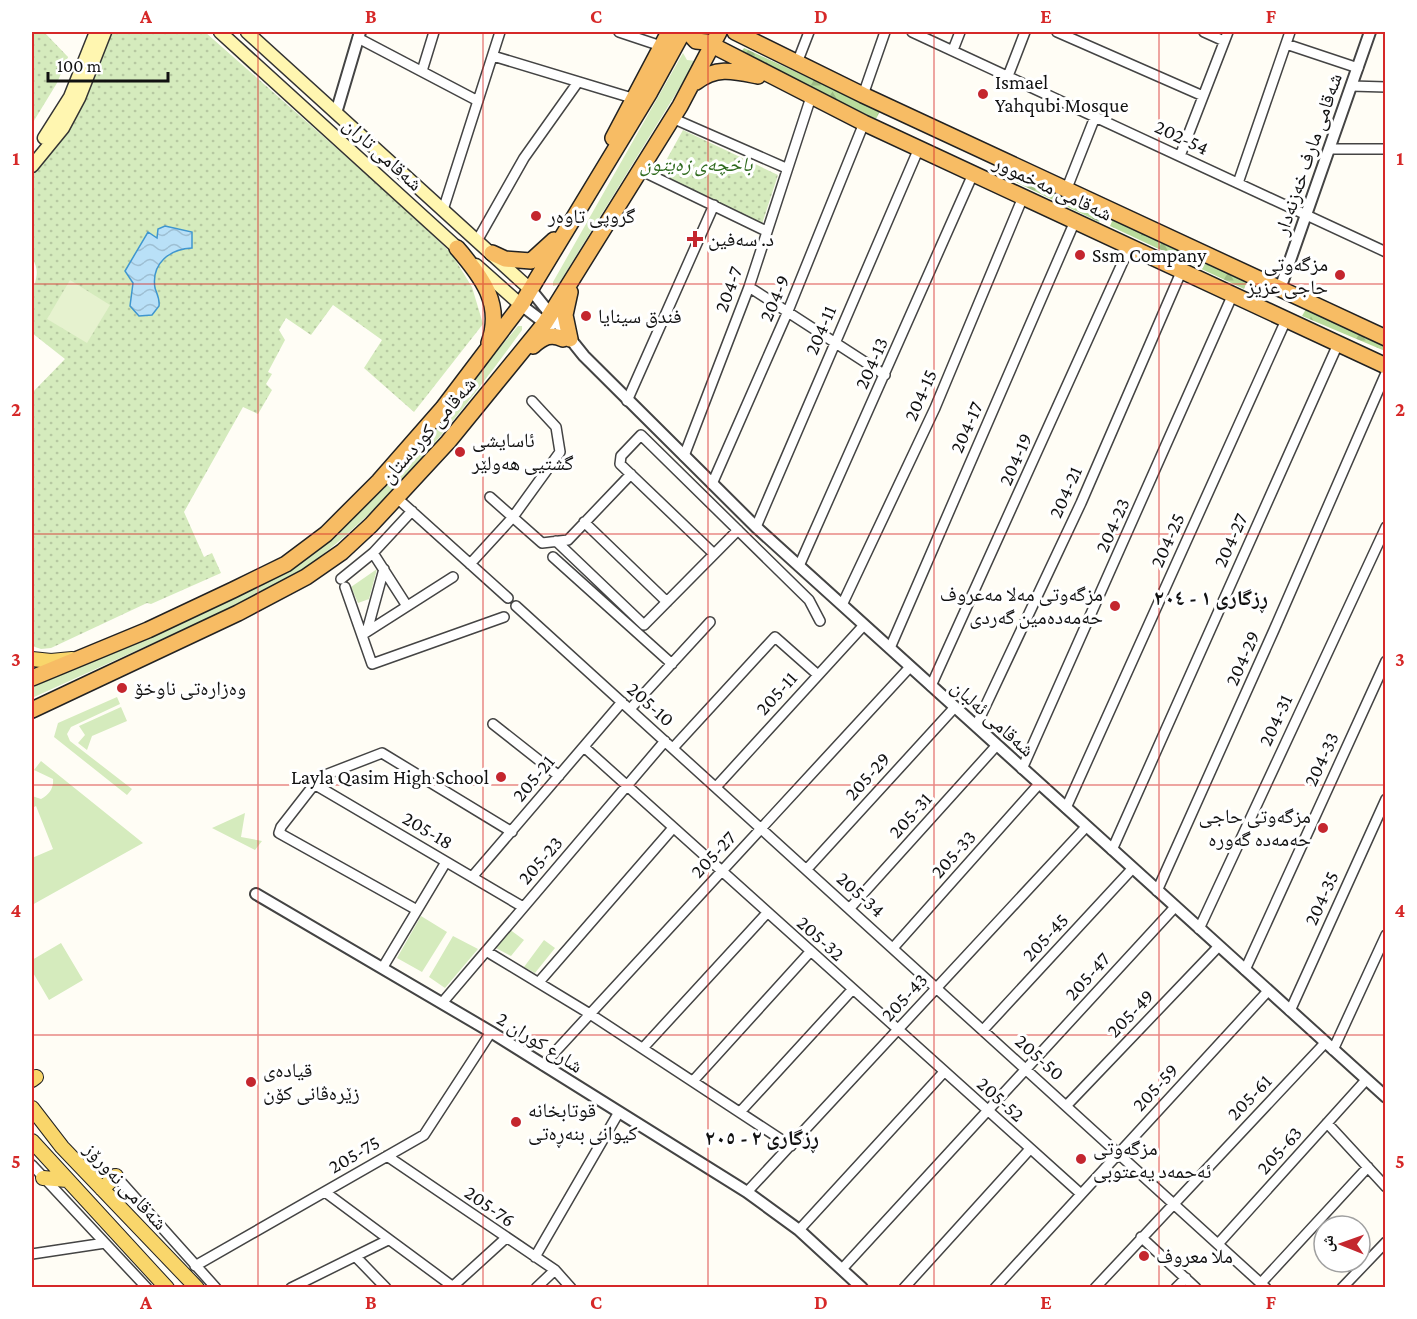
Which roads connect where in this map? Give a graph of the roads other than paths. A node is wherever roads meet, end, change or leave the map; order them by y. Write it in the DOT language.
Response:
graph roads {
  1 [pos="96,32"];
  2 [pos="105,32"];
  3 [pos="220,32"];
  4 [pos="247,32"];
  5 [pos="434,32"];
  6 [pos="500,32"];
  7 [pos="619,32"];
  8 [pos="651,32"];
  9 [pos="669,32"];
  10 [pos="683,32"];
  11 [pos="688,32"];
  12 [pos="735,32"];
  13 [pos="750,32"];
  14 [pos="809,32"];
  15 [pos="885,32"];
  16 [pos="912,32"];
  17 [pos="960,32"];
  18 [pos="1025,32"];
  19 [pos="1057,32"];
  20 [pos="1204,32"];
  21 [pos="1290,32"];
  22 [pos="1370,32"];
  23 [pos="359,35"];
  24 [pos="1226,36"];
  25 [pos="714,37"];
  26 [pos="1286,44"];
  27 [pos="661,46"];
  28 [pos="771,50"];
  29 [pos="952,50"];
  30 [pos="493,56"];
  31 [pos="797,63"];
  32 [pos="1358,68"];
  33 [pos="422,71"];
  34 [pos="1008,76"];
  35 [pos="775,79"];
  36 [pos="578,82"];
  37 [pos="692,86"];
  38 [pos="1351,87"];
  39 [pos="1386,87"];
  40 [pos="863,95"];
  41 [pos="1203,96"];
  42 [pos="811,97"];
  43 [pos="632,98"];
  44 [pos="478,101"];
  45 [pos="336,113"];
  46 [pos="906,114"];
  47 [pos="1095,117"];
  48 [pos="672,118"];
  49 [pos="864,123"];
  50 [pos="896,138"];
  51 [pos="919,148"];
  52 [pos="1329,149"];
  53 [pos="1386,149"];
  54 [pos="32,154"];
  55 [pos="382,155"];
  56 [pos="1180,156"];
  57 [pos="32,166"];
  58 [pos="786,168"];
  59 [pos="370,169"];
  60 [pos="603,169"];
  61 [pos="640,170"];
  62 [pos="974,174"];
  63 [pos="1238,183"];
  64 [pos="1067,188"];
  65 [pos="1023,197"];
  66 [pos="714,205"];
  67 [pos="443,210"];
  68 [pos="1306,215"];
  69 [pos="572,221"];
  70 [pos="1076,221"];
  71 [pos="766,231"];
  72 [pos="477,241"];
  73 [pos="1130,246"];
  74 [pos="457,248"];
  75 [pos="1386,252"];
  76 [pos="492,253"];
  77 [pos="580,268"];
  78 [pos="1182,270"];
  79 [pos="749,286"];
  80 [pos="1280,289"];
  81 [pos="531,290"];
  82 [pos="1233,294"];
  83 [pos="521,305"];
  84 [pos="788,311"];
  85 [pos="548,318"];
  86 [pos="1286,320"];
  87 [pos="1386,338"];
  88 [pos="566,339"];
  89 [pos="834,342"];
  90 [pos="1338,344"];
  91 [pos="481,360"];
  92 [pos="513,364"];
  93 [pos="1386,366"];
  94 [pos="1386,373"];
  95 [pos="885,375"];
  96 [pos="532,401"];
  97 [pos="627,401"];
  98 [pos="684,456"];
  99 [pos="631,474"];
  100 [pos="712,484"];
  101 [pos="490,497"];
  102 [pos="397,498"];
  103 [pos="411,511"];
  104 [pos="513,517"];
  105 [pos="584,522"];
  106 [pos="756,527"];
  107 [pos="1386,527"];
  108 [pos="738,530"];
  109 [pos="556,541"];
  110 [pos="373,553"];
  111 [pos="714,554"];
  112 [pos="553,557"];
  113 [pos="470,564"];
  114 [pos="799,566"];
  115 [pos="384,569"];
  116 [pos="453,577"];
  117 [pos="508,598"];
  118 [pos="667,602"];
  119 [pos="842,605"];
  120 [pos="407,606"];
  121 [pos="516,606"];
  122 [pos="504,617"];
  123 [pos="820,621"];
  124 [pos="710,622"];
  125 [pos="864,625"];
  126 [pos="365,633"];
  127 [pos="890,648"];
  128 [pos="86,657"];
  129 [pos="32,659"];
  130 [pos="1386,661"];
  131 [pos="672,664"];
  132 [pos="910,667"];
  133 [pos="818,675"];
  134 [pos="32,678"];
  135 [pos="931,686"];
  136 [pos="622,702"];
  137 [pos="955,707"];
  138 [pos="32,710"];
  139 [pos="630,710"];
  140 [pos="493,724"];
  141 [pos="976,726"];
  142 [pos="669,744"];
  143 [pos="997,746"];
  144 [pos="584,747"];
  145 [pos="1022,769"];
  146 [pos="559,776"];
  147 [pos="314,784"];
  148 [pos="1039,784"];
  149 [pos="627,786"];
  150 [pos="716,787"];
  151 [pos="1386,799"];
  152 [pos="1066,808"];
  153 [pos="1086,827"];
  154 [pos="673,828"];
  155 [pos="761,828"];
  156 [pos="512,832"];
  157 [pos="1112,850"];
  158 [pos="446,862"];
  159 [pos="1132,868"];
  160 [pos="807,869"];
  161 [pos="721,872"];
  162 [pos="472,877"];
  163 [pos="1157,891"];
  164 [pos="256,894"];
  165 [pos="523,907"];
  166 [pos="1175,907"];
  167 [pos="850,908"];
  168 [pos="417,910"];
  169 [pos="767,913"];
  170 [pos="1199,929"];
  171 [pos="1386,935"];
  172 [pos="1219,946"];
  173 [pos="893,948"];
  174 [pos="486,951"];
  175 [pos="810,952"];
  176 [pos="383,967"];
  177 [pos="1245,970"];
  178 [pos="539,982"];
  179 [pos="937,988"];
  180 [pos="852,990"];
  181 [pos="1268,991"];
  182 [pos="442,1003"];
  183 [pos="1290,1011"];
  184 [pos="590,1014"];
  185 [pos="984,1029"];
  186 [pos="897,1031"];
  187 [pos="491,1032"];
  188 [pos="1329,1047"];
  189 [pos="643,1048"];
  190 [pos="543,1065"];
  191 [pos="1027,1069"];
  192 [pos="944,1072"];
  193 [pos="1366,1080"];
  194 [pos="693,1081"];
  195 [pos="1384,1091"];
  196 [pos="1067,1105"];
  197 [pos="32,1108"];
  198 [pos="986,1110"];
  199 [pos="619,1112"];
  200 [pos="740,1112"];
  201 [pos="1327,1123"];
  202 [pos="32,1141"];
  203 [pos="791,1146"];
  204 [pos="1030,1149"];
  205 [pos="1119,1153"];
  206 [pos="387,1156"];
  207 [pos="32,1165"];
  208 [pos="1368,1167"];
  209 [pos="114,1174"];
  210 [pos="43,1178"];
  211 [pos="67,1180"];
  212 [pos="1386,1186"];
  213 [pos="102,1189"];
  214 [pos="325,1192"];
  215 [pos="747,1192"];
  216 [pos="1081,1194"];
  217 [pos="1173,1202"];
  218 [pos="140,1230"];
  219 [pos="799,1230"];
  220 [pos="1142,1237"];
  221 [pos="506,1238"];
  222 [pos="388,1240"];
  223 [pos="1386,1242"];
  224 [pos="105,1243"];
  225 [pos="126,1244"];
  226 [pos="1218,1244"];
  227 [pos="32,1254"];
  228 [pos="356,1257"];
  229 [pos="535,1257"];
  230 [pos="195,1266"];
  231 [pos="842,1269"];
  232 [pos="555,1270"];
  233 [pos="1185,1278"];
  234 [pos="155,1281"];
  235 [pos="307,1284"];
  236 [pos="1264,1285"];
  237 [pos="147,1287"];
  238 [pos="167,1287"];
  239 [pos="197,1287"];
  240 [pos="216,1287"];
  241 [pos="291,1287"];
  242 [pos="386,1287"];
  243 [pos="452,1287"];
  244 [pos="536,1287"];
  245 [pos="571,1287"];
  246 [pos="862,1287"];
  247 [pos="904,1287"];
  248 [pos="995,1287"];
  249 [pos="1095,1287"];
  250 [pos="1176,1287"];
  251 [pos="1196,1287"];
  252 [pos="1342,1287"];
  1 -- 54 [label="main road"];
  2 -- 57 [label="main road"];
  3 -- 59 [label="main road, شەقامی تاران"];
  4 -- 45 [label="main road, شەقامی تاران"];
  5 -- 33 [label="street"];
  6 -- 30 [label="street"];
  7 -- 27 [label="street"];
  8 -- 27 [label="street"];
  9 -- 27 [label="highway, شەقامی کوردستان"];
  10 -- 60 [label="highway, شەقامی کوردستان"];
  11 -- 25 [label="highway, شەقامی مەخموور"];
  12 -- 28 [label="highway, شەقامی مەخموور"];
  13 -- 28 [label="highway"];
  14 -- 31 [label="street"];
  15 -- 40 [label="street"];
  16 -- 29 [label="street, 202-54"];
  17 -- 29 [label="street"];
  18 -- 34 [label="street"];
  19 -- 41 [label="street"];
  20 -- 24 [label="street"];
  21 -- 26 [label="street"];
  22 -- 32 [label="street, شەقامی مارف خەزنەدار"];
  23 -- 33 [label="street"];
  23 -- 45 [label="street"];
  24 -- 41 [label="street"];
  25 -- 35 [label="highway, شەقامی مەخموور"];
  25 -- 37 [label="highway, شەقامی کوردستان"];
  26 -- 32 [label="street"];
  26 -- 63 [label="street"];
  27 -- 43 [label="highway, شەقامی کوردستان"];
  28 -- 31 [label="highway, شەقامی مەخموور"];
  29 -- 34 [label="street, 202-54"];
  30 -- 36 [label="street"];
  30 -- 44 [label="street"];
  31 -- 40 [label="highway, شەقامی مەخموور"];
  32 -- 38 [label="street, شەقامی مارف خەزنەدار"];
  33 -- 44 [label="street"];
  34 -- 47 [label="street, 202-54"];
  35 -- 37 [label="highway"];
  35 -- 42 [label="highway, شەقامی مەخموور"];
  36 -- 43 [label="street"];
  36 -- 72 [label="street"];
  37 -- 48 [label="highway, شەقامی کوردستان"];
  38 -- 39 [label="street"];
  38 -- 52 [label="street, شەقامی مارف خەزنەدار"];
  40 -- 46 [label="highway, شەقامی مەخموور"];
  41 -- 56 [label="street"];
  42 -- 49 [label="highway, شەقامی مەخموور"];
  42 -- 58 [label="street, 204-7"];
  43 -- 60 [label="highway, شەقامی کوردستان"];
  44 -- 67 [label="street"];
  45 -- 55 [label="main road, شەقامی تاران"];
  46 -- 50 [label="highway"];
  46 -- 64 [label="highway, شەقامی مەخموور"];
  47 -- 56 [label="street, 202-54"];
  47 -- 64 [label="street"];
  48 -- 58 [label="street"];
  48 -- 61 [label="highway, شەقامی کوردستان"];
  49 -- 50 [label="highway, شەقامی مەخموور"];
  49 -- 84 [label="street, 204-9"];
  50 -- 51 [label="highway, شەقامی مەخموور"];
  51 -- 62 [label="highway, شەقامی مەخموور"];
  51 -- 89 [label="street, 204-11"];
  52 -- 53 [label="street"];
  52 -- 68 [label="street, شەقامی مارف خەزنەدار"];
  55 -- 59 [label="main road"];
  55 -- 67 [label="main road, شەقامی تاران"];
  56 -- 63 [label="street, 202-54"];
  58 -- 71 [label="street, 204-7"];
  59 -- 74 [label="main road, شەقامی تاران"];
  60 -- 69 [label="highway, شەقامی کوردستان"];
  61 -- 66 [label="street"];
  61 -- 77 [label="highway, شەقامی کوردستان"];
  62 -- 65 [label="highway, شەقامی مەخموور"];
  62 -- 95 [label="street, 204-13"];
  63 -- 68 [label="street, 202-54"];
  64 -- 80 [label="highway, شەقامی مەخموور"];
  65 -- 70 [label="highway, شەقامی مەخموور"];
  65 -- 119 [label="street, 204-15"];
  66 -- 71 [label="street"];
  66 -- 97 [label="street"];
  67 -- 72 [label="main road, شەقامی تاران"];
  68 -- 75 [label="street, 202-54"];
  68 -- 80 [label="street, شەقامی مارف خەزنەدار"];
  69 -- 76 [label="highway"];
  69 -- 81 [label="highway, شەقامی کوردستان"];
  70 -- 73 [label="highway, شەقامی مەخموور"];
  70 -- 127 [label="street, 204-17"];
  71 -- 79 [label="street, 204-7"];
  72 -- 76 [label="main road, شەقامی تاران"];
  73 -- 78 [label="highway, شەقامی مەخموور"];
  73 -- 135 [label="street, 204-19"];
  74 -- 83 [label="main road, شەقامی تاران"];
  74 -- 91 [label="highway"];
  76 -- 81 [label="main road, شەقامی تاران"];
  77 -- 85 [label="highway, شەقامی کوردستان"];
  77 -- 88 [label="highway"];
  78 -- 82 [label="highway, شەقامی مەخموور"];
  78 -- 141 [label="street, 204-21"];
  79 -- 84 [label="street"];
  79 -- 98 [label="street, 204-7"];
  80 -- 87 [label="highway, شەقامی مەخموور"];
  81 -- 83 [label="highway, شەقامی کوردستان"];
  81 -- 85 [label="street, شەقامی ئەلبان"];
  82 -- 86 [label="highway, شەقامی مەخموور"];
  82 -- 145 [label="street, 204-23"];
  83 -- 85 [label="street, شەقامی ئەلبان"];
  83 -- 91 [label="highway, شەقامی کوردستان"];
  84 -- 89 [label="street"];
  84 -- 100 [label="street, 204-9"];
  85 -- 88 [label="street, شەقامی ئەلبان"];
  85 -- 92 [label="highway, شەقامی کوردستان"];
  86 -- 90 [label="highway, شەقامی مەخموور"];
  86 -- 152 [label="street, 204-25"];
  88 -- 92 [label="highway"];
  88 -- 97 [label="street, شەقامی ئەلبان"];
  89 -- 95 [label="street"];
  89 -- 106 [label="street, 204-11"];
  90 -- 93 [label="highway, شەقامی مەخموور"];
  90 -- 157 [label="street, 204-27"];
  91 -- 128 [label="highway, شەقامی کوردستان"];
  92 -- 102 [label="highway, شەقامی کوردستان"];
  94 -- 163 [label="street, 204-29"];
  95 -- 114 [label="street, 204-13"];
  96 -- 104 [label="street"];
  97 -- 98 [label="street, شەقامی ئەلبان"];
  98 -- 100 [label="street, شەقامی ئەلبان"];
  99 -- 105 [label="street"];
  99 -- 108 [label="street"];
  99 -- 111 [label="street"];
  100 -- 106 [label="street, شەقامی ئەلبان"];
  101 -- 104 [label="street"];
  102 -- 103 [label="street"];
  102 -- 138 [label="highway, شەقامی کوردستان"];
  103 -- 110 [label="street"];
  103 -- 113 [label="street"];
  104 -- 109 [label="street"];
  104 -- 113 [label="street"];
  105 -- 109 [label="street"];
  105 -- 118 [label="street"];
  106 -- 114 [label="street, شەقامی ئەلبان"];
  107 -- 170 [label="street, 204-31"];
  108 -- 111 [label="street"];
  108 -- 123 [label="street"];
  109 -- 118 [label="street"];
  110 -- 115 [label="street"];
  110 -- 126 [label="street"];
  111 -- 118 [label="street"];
  112 -- 131 [label="street"];
  113 -- 117 [label="street"];
  114 -- 119 [label="street, شەقامی ئەلبان"];
  115 -- 120 [label="street"];
  115 -- 126 [label="street"];
  116 -- 120 [label="street"];
  119 -- 125 [label="street, شەقامی ئەلبان"];
  120 -- 126 [label="street"];
  121 -- 136 [label="street, 205-10"];
  122 -- 126 [label="street"];
  124 -- 131 [label="street"];
  125 -- 127 [label="street, شەقامی ئەلبان"];
  125 -- 133 [label="street, 205-11"];
  127 -- 132 [label="street, شەقامی ئەلبان"];
  128 -- 129 [label="main road"];
  128 -- 134 [label="highway, شەقامی کوردستان"];
  130 -- 177 [label="street, 204-33"];
  131 -- 139 [label="street"];
  132 -- 135 [label="street, شەقامی ئەلبان"];
  132 -- 155 [label="street, 205-27"];
  133 -- 142 [label="street, 205-23"];
  133 -- 150 [label="street, 205-11"];
  135 -- 137 [label="street, شەقامی ئەلبان"];
  136 -- 139 [label="street, 205-10"];
  136 -- 144 [label="street, 205-21"];
  137 -- 141 [label="street, شەقامی ئەلبان"];
  137 -- 160 [label="street, 205-29"];
  139 -- 142 [label="street, 205-10"];
  140 -- 146 [label="street"];
  141 -- 143 [label="street, شەقامی ئەلبان"];
  142 -- 149 [label="street, 205-23"];
  142 -- 150 [label="street, 205-10"];
  143 -- 145 [label="street, شەقامی ئەلبان"];
  143 -- 167 [label="street, 205-31"];
  144 -- 146 [label="street, 205-21"];
  144 -- 149 [label="street, 205-32"];
  145 -- 148 [label="street, شەقامی ئەلبان"];
  146 -- 156 [label="street, 205-21"];
  147 -- 156 [label="street"];
  147 -- 158 [label="street, 205-18"];
  147 -- 168 [label="street"];
  148 -- 152 [label="street, شەقامی ئەلبان"];
  148 -- 173 [label="street, 205-33"];
  149 -- 154 [label="street, 205-32"];
  149 -- 165 [label="street, 205-23"];
  150 -- 155 [label="street, 205-10"];
  151 -- 183 [label="street, 204-35"];
  152 -- 153 [label="street, شەقامی ئەلبان"];
  153 -- 157 [label="street, شەقامی ئەلبان"];
  153 -- 179 [label="street, 205-43"];
  154 -- 161 [label="street, 205-32"];
  154 -- 178 [label="street"];
  155 -- 160 [label="street, 205-34"];
  155 -- 161 [label="street, 205-27"];
  156 -- 162 [label="street, 205-21"];
  157 -- 159 [label="street, شەقامی ئەلبان"];
  158 -- 162 [label="street, 205-18"];
  158 -- 168 [label="street"];
  159 -- 163 [label="street, شەقامی ئەلبان"];
  159 -- 185 [label="street, 205-45"];
  160 -- 167 [label="street, 205-34"];
  161 -- 169 [label="street, 205-32"];
  161 -- 184 [label="street, 205-27"];
  162 -- 165 [label="street, 205-18"];
  163 -- 166 [label="street, شەقامی ئەلبان"];
  164 -- 176 [label="street, شارع كوران 2"];
  165 -- 174 [label="street, 205-23"];
  166 -- 170 [label="street, شەقامی ئەلبان"];
  166 -- 191 [label="street, 205-47"];
  167 -- 173 [label="street, 205-34"];
  168 -- 176 [label="street"];
  169 -- 175 [label="street, 205-32"];
  169 -- 189 [label="street"];
  170 -- 172 [label="street, شەقامی ئەلبان"];
  171 -- 188 [label="street, 205-61"];
  172 -- 177 [label="street, شەقامی ئەلبان"];
  172 -- 196 [label="street, 205-49"];
  173 -- 179 [label="street, 205-34"];
  174 -- 178 [label="street"];
  174 -- 182 [label="street, 205-23"];
  175 -- 180 [label="street, 205-32"];
  175 -- 194 [label="street"];
  176 -- 182 [label="street, شارع كوران 2"];
  177 -- 181 [label="street, شەقامی ئەلبان"];
  178 -- 184 [label="street"];
  179 -- 185 [label="street, 205-50"];
  179 -- 186 [label="street, 205-43"];
  180 -- 186 [label="street, 205-32"];
  180 -- 200 [label="street"];
  181 -- 183 [label="street, شەقامی ئەلبان"];
  181 -- 205 [label="street, 205-59"];
  182 -- 187 [label="street, شارع كوران 2"];
  183 -- 188 [label="street, شەقامی ئەلبان"];
  184 -- 189 [label="street"];
  184 -- 190 [label="street, 205-27"];
  185 -- 191 [label="street, 205-50"];
  186 -- 192 [label="street, 205-52"];
  186 -- 203 [label="street, 205-43"];
  187 -- 190 [label="street, شارع كوران 2"];
  187 -- 206 [label="street, 205-75"];
  188 -- 193 [label="street, شەقامی ئەلبان"];
  188 -- 217 [label="street, 205-61"];
  189 -- 194 [label="street"];
  190 -- 199 [label="street, شارع كوران 2"];
  191 -- 196 [label="street, 205-50"];
  191 -- 198 [label="street, 205-47"];
  192 -- 198 [label="street, 205-52"];
  192 -- 219 [label="street"];
  193 -- 195 [label="street, شەقامی ئەلبان"];
  193 -- 201 [label="street, 205-63"];
  194 -- 200 [label="street"];
  196 -- 205 [label="street, 205-50"];
  197 -- 213 [label="main road, شەقامی نەورۆز"];
  198 -- 204 [label="street, 205-52"];
  198 -- 231 [label="street, 205-47"];
  199 -- 215 [label="street, شارع كوران 2"];
  199 -- 229 [label="street"];
  200 -- 203 [label="street"];
  201 -- 208 [label="street"];
  201 -- 226 [label="street, 205-63"];
  202 -- 211 [label="main road, شەقامی نەورۆز"];
  203 -- 215 [label="street, 205-43"];
  204 -- 216 [label="street, 205-52"];
  204 -- 247 [label="street"];
  205 -- 216 [label="street, 205-59"];
  205 -- 217 [label="street, 205-50"];
  206 -- 214 [label="street, 205-75"];
  206 -- 221 [label="street, 205-76"];
  207 -- 210 [label="street"];
  208 -- 212 [label="street"];
  208 -- 236 [label="street"];
  209 -- 213 [label="main road"];
  209 -- 230 [label="street"];
  210 -- 211 [label="main road"];
  210 -- 224 [label="street"];
  211 -- 225 [label="main road, شەقامی نەورۆز"];
  213 -- 218 [label="main road, شەقامی نەورۆز"];
  214 -- 222 [label="street"];
  214 -- 230 [label="street, 205-75"];
  215 -- 219 [label="street, شارع كوران 2"];
  216 -- 248 [label="street, 205-59"];
  217 -- 220 [label="street, 205-61"];
  217 -- 226 [label="street, 205-50"];
  218 -- 225 [label="main road"];
  218 -- 239 [label="main road, شەقامی نەورۆز"];
  219 -- 231 [label="street, شارع كوران 2"];
  220 -- 233 [label="street"];
  220 -- 249 [label="street, 205-61"];
  221 -- 229 [label="street, 205-76"];
  221 -- 243 [label="street"];
  222 -- 228 [label="street"];
  222 -- 243 [label="street"];
  223 -- 252 [label="street"];
  224 -- 227 [label="street"];
  224 -- 237 [label="street"];
  225 -- 234 [label="main road, شەقامی نەورۆز"];
  226 -- 236 [label="street, 205-50"];
  228 -- 235 [label="street"];
  228 -- 242 [label="street"];
  229 -- 232 [label="street, 205-76"];
  230 -- 240 [label="street"];
  231 -- 246 [label="street, شارع كوران 2"];
  232 -- 244 [label="street"];
  232 -- 245 [label="street, 205-76"];
  233 -- 250 [label="street"];
  233 -- 251 [label="street"];
  234 -- 238 [label="main road, شەقامی نەورۆز"];
  235 -- 241 [label="street"];
}
